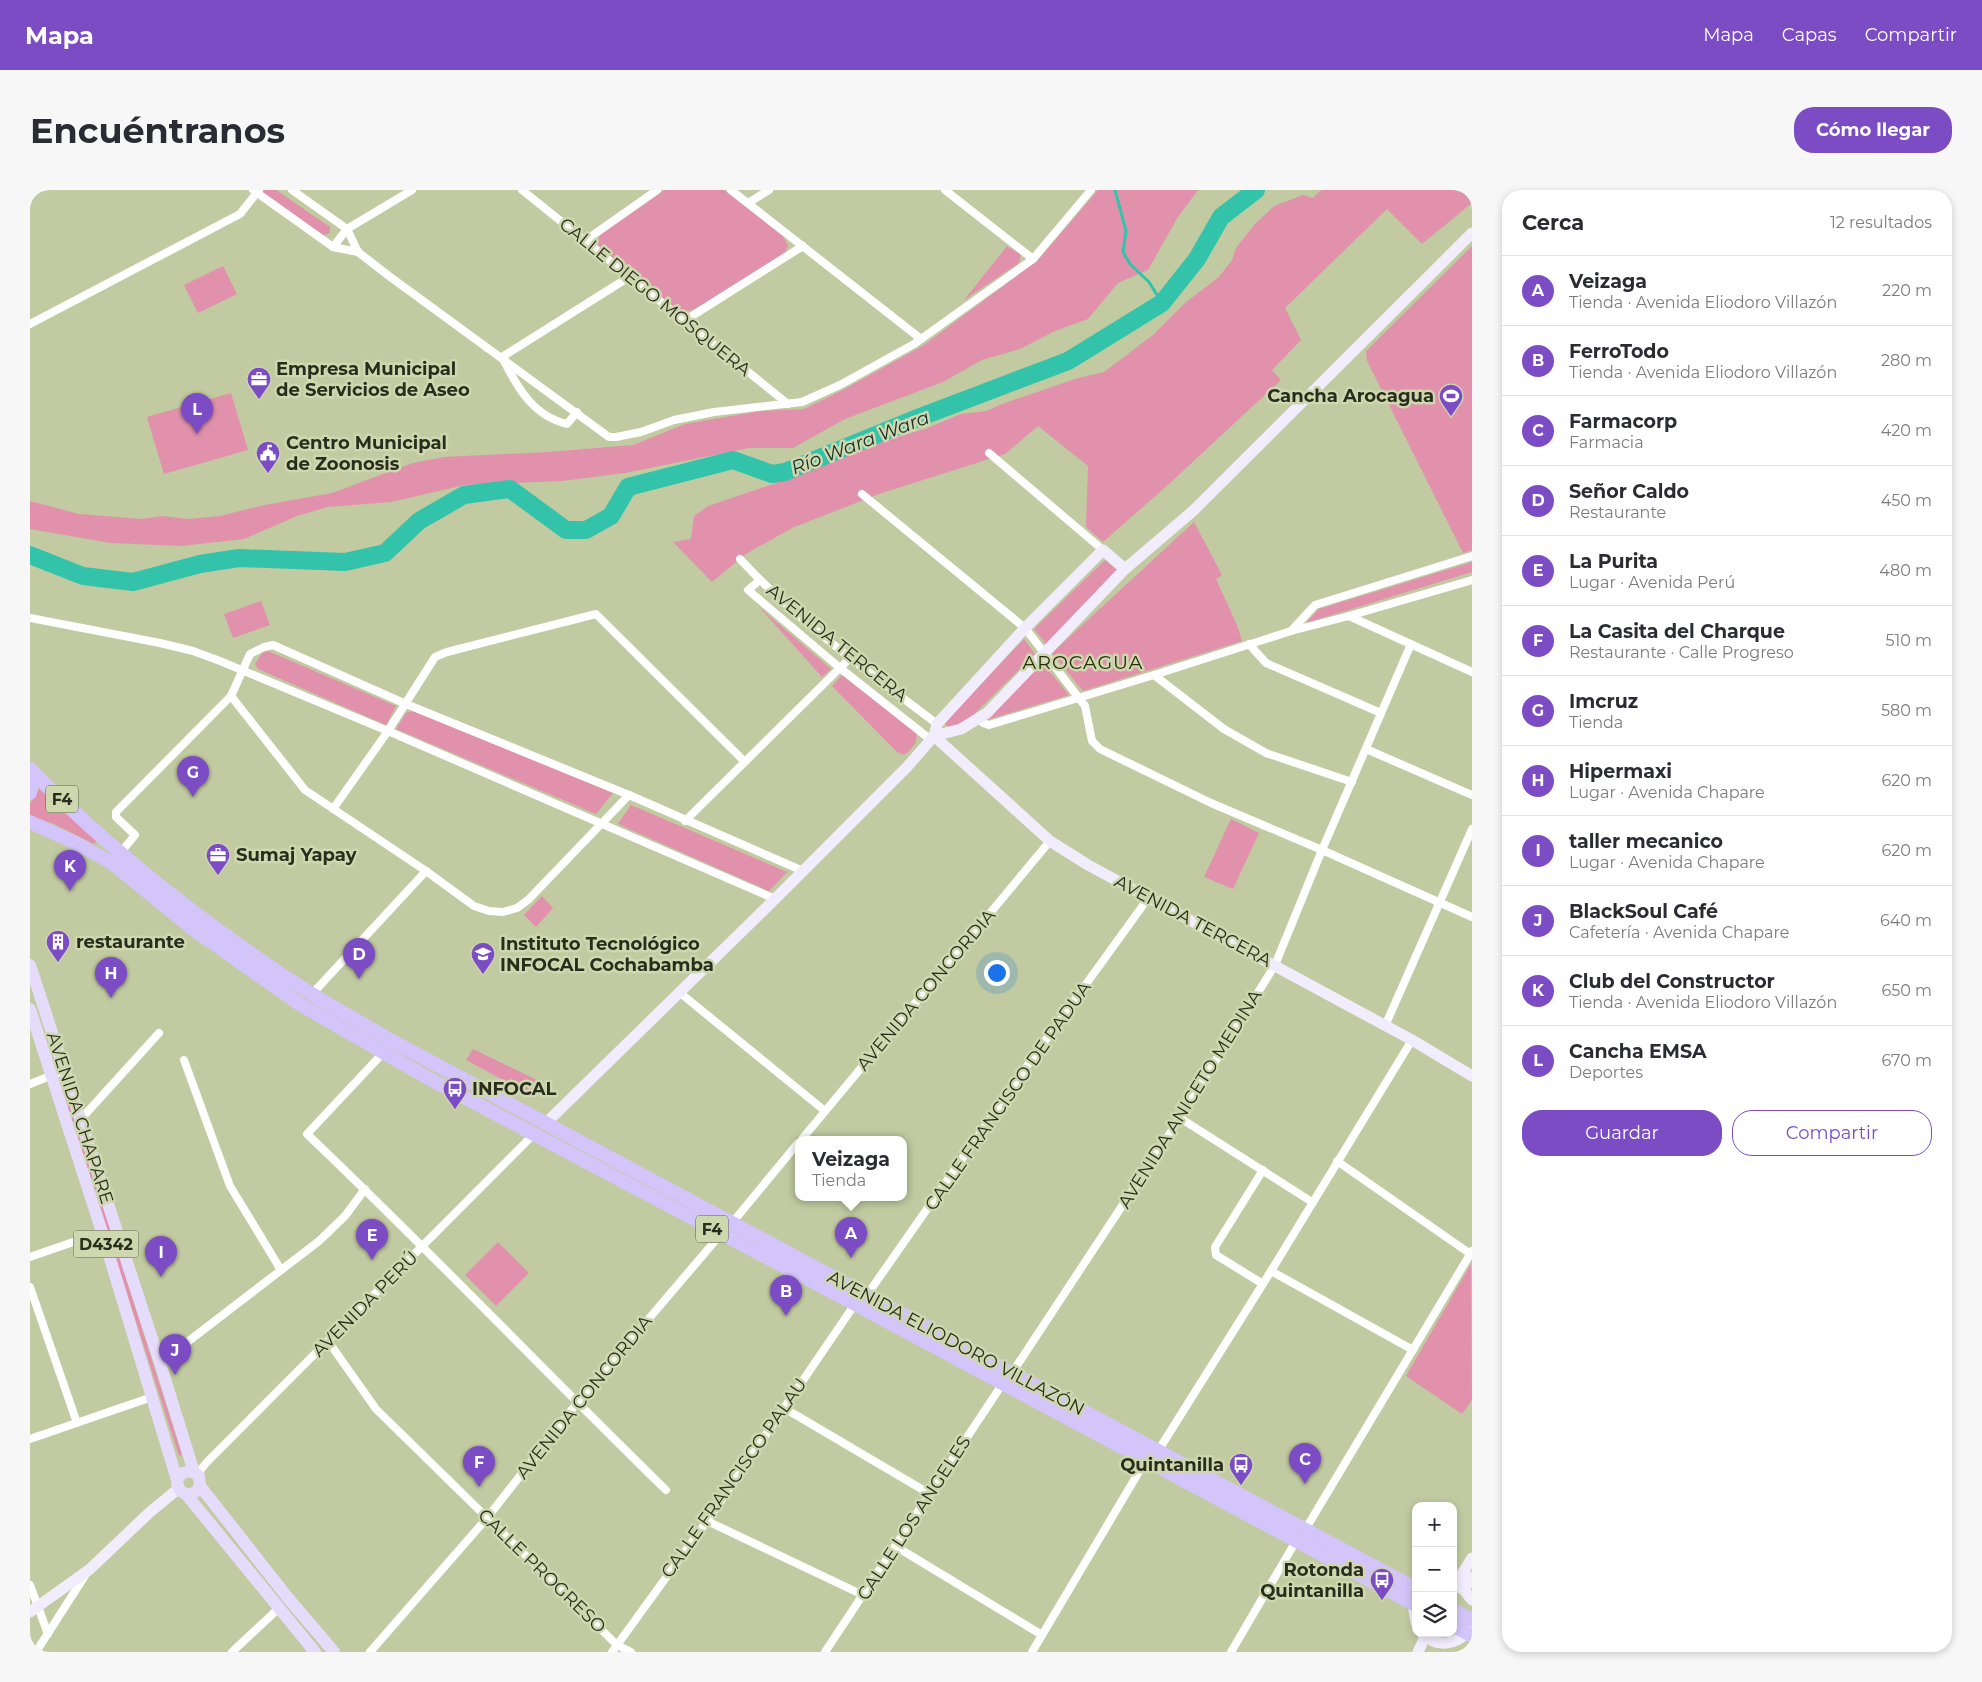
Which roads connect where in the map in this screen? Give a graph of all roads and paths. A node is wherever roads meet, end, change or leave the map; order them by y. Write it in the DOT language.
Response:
graph roads {
  1 [pos="292,190"];
  2 [pos="412,190"];
  3 [pos="522,190"];
  4 [pos="657,190"];
  5 [pos="731,190"];
  6 [pos="769,190"];
  7 [pos="945,190"];
  8 [pos="1091,190"];
  9 [pos="256,191"];
  10 [pos="748,203"];
  11 [pos="347,229"];
  12 [pos="1472,234"];
  13 [pos="586,240"];
  14 [pos="803,246"];
  15 [pos="334,247"];
  16 [pos="358,252"];
  17 [pos="1033,259"];
  18 [pos="629,277"];
  19 [pos="684,321"];
  20 [pos="30,324"];
  21 [pos="921,339"];
  22 [pos="502,357"];
  23 [pos="788,404"];
  24 [pos="577,412"];
  25 [pos="988,453"];
  26 [pos="862,494"];
  27 [pos="1103,550"];
  28 [pos="1472,556"];
  29 [pos="740,559"];
  30 [pos="1125,569"];
  31 [pos="760,580"];
  32 [pos="1472,580"];
  33 [pos="1349,616"];
  34 [pos="30,618"];
  35 [pos="1025,628"];
  36 [pos="1291,631"];
  37 [pos="1250,644"];
  38 [pos="1411,644"];
  39 [pos="1044,653"];
  40 [pos="850,658"];
  41 [pos="840,668"];
  42 [pos="242,670"];
  43 [pos="1472,672"];
  44 [pos="1154,675"];
  45 [pos="231,696"];
  46 [pos="1078,697"];
  47 [pos="406,704"];
  48 [pos="1381,713"];
  49 [pos="979,719"];
  50 [pos="937,724"];
  51 [pos="388,731"];
  52 [pos="933,738"];
  53 [pos="1366,749"];
  54 [pos="744,762"];
  55 [pos="31,770"];
  56 [pos="1352,782"];
  57 [pos="30,793"];
  58 [pos="1472,795"];
  59 [pos="629,796"];
  60 [pos="333,809"];
  61 [pos="685,821"];
  62 [pos="30,822"];
  63 [pos="603,824"];
  64 [pos="1472,829"];
  65 [pos="1050,840"];
  66 [pos="1322,850"];
  67 [pos="121,852"];
  68 [pos="426,871"];
  69 [pos="802,871"];
  70 [pos="1149,897"];
  71 [pos="775,900"];
  72 [pos="1438,902"];
  73 [pos="1472,918"];
  74 [pos="30,965"];
  75 [pos="1275,965"];
  76 [pos="679,992"];
  77 [pos="312,994"];
  78 [pos="30,1009"];
  79 [pos="1385,1026"];
  80 [pos="159,1033"];
  81 [pos="1412,1040"];
  82 [pos="383,1053"];
  83 [pos="184,1060"];
  84 [pos="65,1070"];
  85 [pos="51,1075"];
  86 [pos="1472,1076"];
  87 [pos="30,1084"];
  88 [pos="825,1111"];
  89 [pos="1180,1118"];
  90 [pos="81,1119"];
  91 [pos="546,1123"];
  92 [pos="534,1134"];
  93 [pos="804,1136"];
  94 [pos="795,1147"];
  95 [pos="1337,1162"];
  96 [pos="1263,1170"];
  97 [pos="365,1189"];
  98 [pos="1312,1202"];
  99 [pos="732,1223"];
  100 [pos="102,1232"];
  101 [pos="721,1234"];
  102 [pos="424,1247"];
  103 [pos="1471,1253"];
  104 [pos="30,1257"];
  105 [pos="281,1270"];
  106 [pos="1272,1270"];
  107 [pos="1263,1284"];
  108 [pos="30,1286"];
  109 [pos="868,1295"];
  110 [pos="855,1304"];
  111 [pos="328,1341"];
  112 [pos="1413,1350"];
  113 [pos="160,1363"];
  114 [pos="1008,1378"];
  115 [pos="152,1397"];
  116 [pos="577,1403"];
  117 [pos="784,1408"];
  118 [pos="76,1423"];
  119 [pos="30,1439"];
  120 [pos="1158,1451"];
  121 [pos="1146,1460"];
  122 [pos="197,1477"];
  123 [pos="180,1488"];
  124 [pos="666,1490"];
  125 [pos="930,1494"];
  126 [pos="487,1518"];
  127 [pos="707,1521"];
  128 [pos="1301,1535"];
  129 [pos="895,1546"];
  130 [pos="1472,1558"];
  131 [pos="90,1569"];
  132 [pos="1472,1576"];
  133 [pos="30,1585"];
  134 [pos="1458,1586"];
  135 [pos="1412,1587"];
  136 [pos="863,1595"];
  137 [pos="1472,1600"];
  138 [pos="1412,1602"];
  139 [pos="279,1608"];
  140 [pos="34,1609"];
  141 [pos="1457,1614"];
  142 [pos="1457,1627"];
  143 [pos="1471,1629"];
  144 [pos="48,1634"];
  145 [pos="1042,1634"];
  146 [pos="1428,1641"];
  147 [pos="617,1645"];
  148 [pos="36,1652"];
  149 [pos="232,1652"];
  150 [pos="315,1652"];
  151 [pos="334,1652"];
  152 [pos="370,1652"];
  153 [pos="612,1652"];
  154 [pos="631,1652"];
  155 [pos="825,1652"];
  156 [pos="1032,1652"];
  157 [pos="1231,1652"];
  158 [pos="1418,1652"];
  1 -- 11 [label="street"];
  2 -- 11 [label="street"];
  3 -- 13 [label="street, CALLE DIEGO MOSQUERA"];
  4 -- 13 [label="street"];
  5 -- 10 [label="street"];
  6 -- 10 [label="street"];
  7 -- 17 [label="street"];
  8 -- 17 [label="street"];
  9 -- 15 [label="street"];
  9 -- 20 [label="street"];
  10 -- 14 [label="street"];
  11 -- 15 [label="street"];
  11 -- 16 [label="street"];
  12 -- 30 [label="street"];
  13 -- 18 [label="street, CALLE DIEGO MOSQUERA"];
  14 -- 19 [label="street"];
  14 -- 21 [label="street"];
  15 -- 16 [label="street"];
  16 -- 22 [label="street"];
  17 -- 21 [label="street"];
  18 -- 19 [label="street, CALLE DIEGO MOSQUERA"];
  18 -- 22 [label="street"];
  19 -- 23 [label="street, CALLE DIEGO MOSQUERA"];
  21 -- 23 [label="street"];
  22 -- 24 [label="street"];
  22 -- 24 [label="street"];
  23 -- 24 [label="street"];
  25 -- 27 [label="street"];
  26 -- 35 [label="street"];
  27 -- 30 [label="street"];
  27 -- 35 [label="street"];
  28 -- 36 [label="street"];
  29 -- 31 [label="street, AVENIDA TERCERA"];
  30 -- 39 [label="street"];
  31 -- 40 [label="street, AVENIDA TERCERA"];
  31 -- 41 [label="street, AVENIDA TERCERA"];
  32 -- 33 [label="street"];
  33 -- 36 [label="street"];
  33 -- 38 [label="street"];
  34 -- 42 [label="street"];
  35 -- 39 [label="street"];
  35 -- 50 [label="street"];
  36 -- 37 [label="street"];
  37 -- 44 [label="street"];
  37 -- 48 [label="street"];
  38 -- 43 [label="street"];
  38 -- 48 [label="street, AVENIDA ANICETO MEDINA"];
  39 -- 46 [label="street"];
  39 -- 49 [label="street"];
  40 -- 41 [label="street"];
  40 -- 50 [label="street, AVENIDA TERCERA"];
  41 -- 52 [label="street, AVENIDA TERCERA"];
  41 -- 54 [label="street"];
  42 -- 45 [label="street"];
  42 -- 47 [label="street"];
  42 -- 51 [label="street"];
  44 -- 46 [label="street"];
  44 -- 56 [label="street"];
  45 -- 60 [label="street"];
  45 -- 67 [label="street"];
  46 -- 49 [label="street"];
  46 -- 66 [label="street"];
  47 -- 51 [label="street"];
  47 -- 54 [label="street"];
  47 -- 59 [label="street"];
  48 -- 53 [label="street, AVENIDA ANICETO MEDINA"];
  49 -- 52 [label="street"];
  50 -- 52 [label="street"];
  51 -- 60 [label="street"];
  51 -- 63 [label="street"];
  52 -- 65 [label="street, AVENIDA TERCERA"];
  52 -- 69 [label="street"];
  53 -- 56 [label="street, AVENIDA ANICETO MEDINA"];
  53 -- 58 [label="street"];
  54 -- 61 [label="street"];
  55 -- 57 [label="highway, F4"];
  55 -- 67 [label="highway, AVENIDA ELIODORO VILLAZÓN / F4"];
  56 -- 66 [label="street, AVENIDA ANICETO MEDINA"];
  59 -- 61 [label="street"];
  59 -- 63 [label="street"];
  60 -- 68 [label="street"];
  61 -- 69 [label="street"];
  62 -- 82 [label="highway, AVENIDA ELIODORO VILLAZÓN / F4"];
  63 -- 68 [label="street"];
  63 -- 71 [label="street"];
  64 -- 72 [label="street"];
  65 -- 70 [label="street, AVENIDA TERCERA"];
  65 -- 88 [label="street, AVENIDA CONCORDIA"];
  66 -- 72 [label="street"];
  66 -- 75 [label="street, AVENIDA ANICETO MEDINA"];
  67 -- 77 [label="highway, AVENIDA ELIODORO VILLAZÓN / F4"];
  68 -- 77 [label="street"];
  69 -- 71 [label="street"];
  70 -- 75 [label="street, AVENIDA TERCERA"];
  70 -- 109 [label="street, CALLE FRANCISCO DE PADUA"];
  71 -- 76 [label="street"];
  72 -- 73 [label="street"];
  72 -- 79 [label="street"];
  74 -- 84 [label="main road, AVENIDA CHAPARE / D4342"];
  75 -- 79 [label="street, AVENIDA TERCERA"];
  75 -- 89 [label="street, AVENIDA ANICETO MEDINA"];
  76 -- 88 [label="street"];
  76 -- 91 [label="street"];
  77 -- 91 [label="highway, AVENIDA ELIODORO VILLAZÓN / F4"];
  78 -- 85 [label="main road, AVENIDA CHAPARE / D4342"];
  79 -- 81 [label="street, AVENIDA TERCERA"];
  80 -- 90 [label="street"];
  81 -- 86 [label="street, AVENIDA TERCERA"];
  81 -- 95 [label="street"];
  82 -- 92 [label="highway, AVENIDA ELIODORO VILLAZÓN / F4"];
  82 -- 97 [label="street"];
  83 -- 105 [label="street"];
  84 -- 85 [label="street"];
  84 -- 90 [label="main road, AVENIDA CHAPARE / D4342"];
  85 -- 87 [label="street"];
  85 -- 100 [label="main road, AVENIDA CHAPARE / D4342"];
  88 -- 93 [label="street, AVENIDA CONCORDIA"];
  89 -- 96 [label="street"];
  89 -- 114 [label="street, AVENIDA ANICETO MEDINA"];
  90 -- 113 [label="main road, AVENIDA CHAPARE / D4342"];
  91 -- 99 [label="highway, AVENIDA ELIODORO VILLAZÓN / F4"];
  92 -- 101 [label="highway, AVENIDA ELIODORO VILLAZÓN / F4"];
  92 -- 102 [label="street, AVENIDA PERÚ"];
  94 -- 99 [label="street"];
  95 -- 98 [label="street"];
  95 -- 103 [label="street"];
  96 -- 98 [label="street"];
  96 -- 107 [label="street"];
  97 -- 102 [label="street"];
  97 -- 105 [label="street"];
  98 -- 106 [label="street"];
  99 -- 109 [label="highway, AVENIDA ELIODORO VILLAZÓN / F4"];
  100 -- 104 [label="street"];
  100 -- 115 [label="main road, AVENIDA CHAPARE / D4342"];
  101 -- 110 [label="highway, AVENIDA ELIODORO VILLAZÓN / F4"];
  101 -- 116 [label="street, AVENIDA CONCORDIA"];
  102 -- 111 [label="street, AVENIDA PERÚ"];
  102 -- 116 [label="street"];
  103 -- 112 [label="street"];
  105 -- 113 [label="street"];
  106 -- 107 [label="street"];
  106 -- 112 [label="street"];
  107 -- 120 [label="street"];
  108 -- 118 [label="street"];
  109 -- 114 [label="highway, AVENIDA ELIODORO VILLAZÓN / F4"];
  110 -- 114 [label="highway, AVENIDA ELIODORO VILLAZÓN / F4"];
  110 -- 117 [label="street, CALLE FRANCISCO PALAU"];
  111 -- 122 [label="street, AVENIDA PERÚ"];
  111 -- 126 [label="street, CALLE PROGRESO"];
  112 -- 128 [label="street"];
  113 -- 122 [label="main road, AVENIDA CHAPARE / D4342"];
  114 -- 120 [label="highway, AVENIDA ELIODORO VILLAZÓN / F4"];
  114 -- 121 [label="highway, AVENIDA ELIODORO VILLAZÓN / F4"];
  114 -- 125 [label="street, CALLE LOS ANGELES"];
  115 -- 118 [label="street"];
  115 -- 123 [label="main road, AVENIDA CHAPARE / D4342"];
  116 -- 124 [label="street"];
  116 -- 126 [label="street, AVENIDA CONCORDIA"];
  117 -- 125 [label="street"];
  117 -- 127 [label="street, CALLE FRANCISCO PALAU"];
  118 -- 119 [label="street"];
  120 -- 128 [label="highway, AVENIDA ELIODORO VILLAZÓN / F4"];
  121 -- 128 [label="highway, AVENIDA ELIODORO VILLAZÓN / F4"];
  121 -- 145 [label="street"];
  122 -- 123 [label="main road"];
  122 -- 123 [label="main road"];
  122 -- 151 [label="main road, AVENIDA CHAPARE / D4342"];
  123 -- 131 [label="street"];
  123 -- 139 [label="main road, AVENIDA CHAPARE / D4342"];
  125 -- 129 [label="street, CALLE LOS ANGELES"];
  126 -- 147 [label="street, CALLE PROGRESO"];
  126 -- 152 [label="street, AVENIDA CONCORDIA"];
  127 -- 136 [label="street"];
  127 -- 147 [label="street, CALLE FRANCISCO PALAU"];
  128 -- 135 [label="highway, AVENIDA ELIODORO VILLAZÓN / F4"];
  128 -- 138 [label="highway, AVENIDA ELIODORO VILLAZÓN / F4"];
  128 -- 157 [label="street"];
  129 -- 136 [label="street, CALLE LOS ANGELES"];
  129 -- 145 [label="street"];
  130 -- 134 [label="street"];
  131 -- 140 [label="street"];
  131 -- 144 [label="street"];
  132 -- 134 [label="street"];
  133 -- 140 [label="street"];
  134 -- 137 [label="street"];
  136 -- 155 [label="street, CALLE LOS ANGELES"];
  139 -- 149 [label="street"];
  139 -- 150 [label="main road, AVENIDA CHAPARE / D4342"];
  140 -- 144 [label="street"];
  141 -- 143 [label="highway"];
  142 -- 143 [label="highway"];
  143 -- 146 [label="street"];
  144 -- 148 [label="street"];
  145 -- 156 [label="street"];
  146 -- 158 [label="street"];
  147 -- 153 [label="street, CALLE FRANCISCO PALAU"];
  147 -- 154 [label="street, CALLE PROGRESO"];
}
